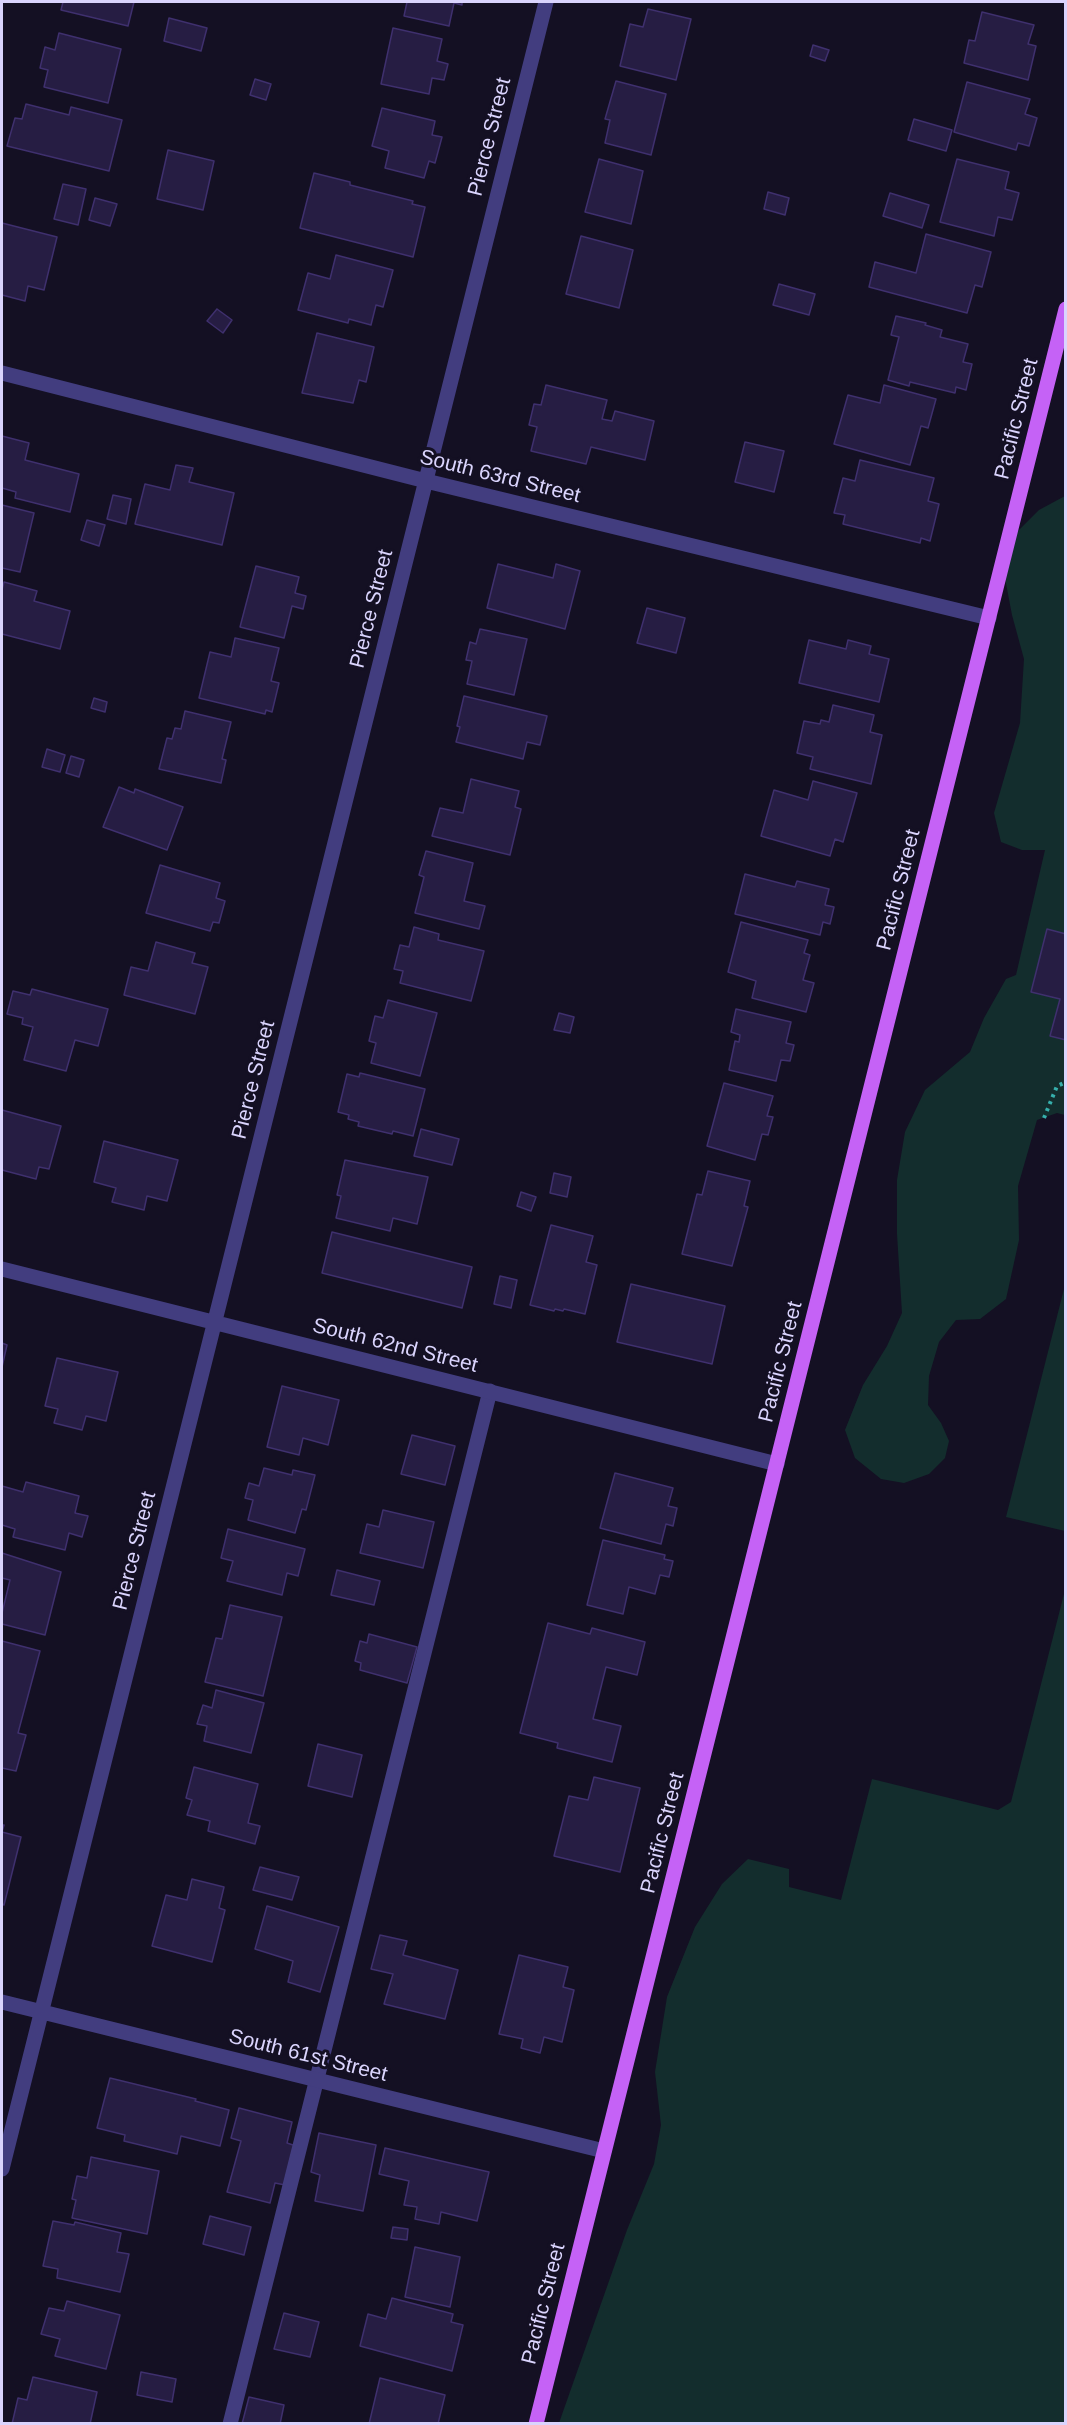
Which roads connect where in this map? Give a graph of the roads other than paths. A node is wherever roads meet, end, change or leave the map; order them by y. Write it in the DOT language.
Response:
graph roads {
  1 [pos="546,2"];
  2 [pos="1065,309"];
  3 [pos="2,374"];
  4 [pos="426,481"];
  5 [pos="989,618"];
  6 [pos="2,1269"];
  7 [pos="215,1323"];
  8 [pos="490,1391"];
  9 [pos="777,1464"];
  10 [pos="2,2002"];
  11 [pos="41,2012"];
  12 [pos="317,2080"];
  13 [pos="604,2151"];
  14 [pos="2,2169"];
  15 [pos="230,2424"];
  16 [pos="536,2424"];
  1 -- 4 [label="street, Pierce Street"];
  2 -- 5 [label="main road, Pacific Street"];
  3 -- 4 [label="street, South 63rd Street"];
  4 -- 5 [label="street, South 63rd Street"];
  4 -- 7 [label="street, Pierce Street"];
  5 -- 9 [label="main road, Pacific Street"];
  6 -- 7 [label="street, South 62nd Street"];
  7 -- 8 [label="street, South 62nd Street"];
  7 -- 11 [label="street, Pierce Street"];
  8 -- 9 [label="street, South 62nd Street"];
  8 -- 12 [label="street"];
  9 -- 13 [label="main road, Pacific Street"];
  10 -- 11 [label="street, South 61st Street"];
  11 -- 12 [label="street, South 61st Street"];
  11 -- 14 [label="street, Pierce Street"];
  12 -- 13 [label="street, South 61st Street"];
  12 -- 15 [label="street"];
  13 -- 16 [label="main road, Pacific Street"];
}
